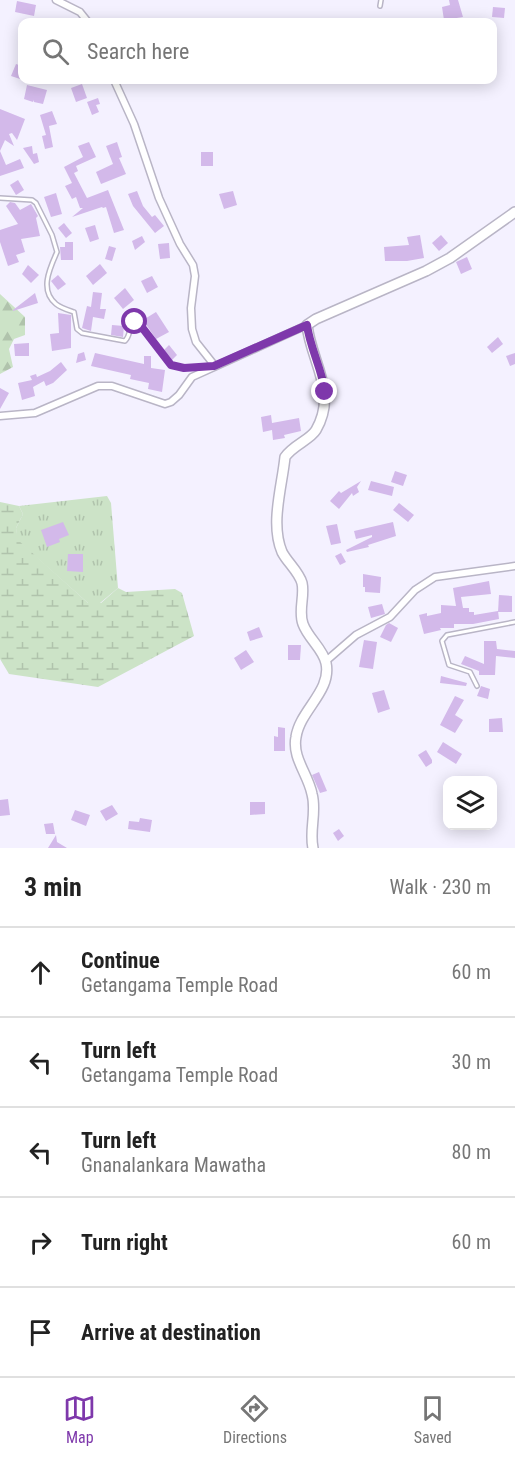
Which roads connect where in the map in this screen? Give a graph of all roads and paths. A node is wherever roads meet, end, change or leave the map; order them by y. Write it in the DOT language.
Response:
graph roads {
  1 [pos="56,0"];
  2 [pos="381,0"];
  3 [pos="380,6"];
  4 [pos="85,18"];
  5 [pos="116,84"];
  6 [pos="0,198"];
  7 [pos="515,212"];
  8 [pos="307,325"];
  9 [pos="214,366"];
  10 [pos="0,416"];
  11 [pos="515,566"];
  12 [pos="515,622"];
  13 [pos="326,661"];
  14 [pos="477,686"];
  15 [pos="313,848"];
  1 -- 4 [label="street"];
  2 -- 3 [label="lane"];
  5 -- 9 [label="street"];
  6 -- 9 [label="lane"];
  7 -- 8 [label="street"];
  8 -- 9 [label="street"];
  8 -- 13 [label="street"];
  9 -- 10 [label="street"];
  11 -- 13 [label="street"];
  12 -- 14 [label="lane"];
  13 -- 15 [label="street"];
}
